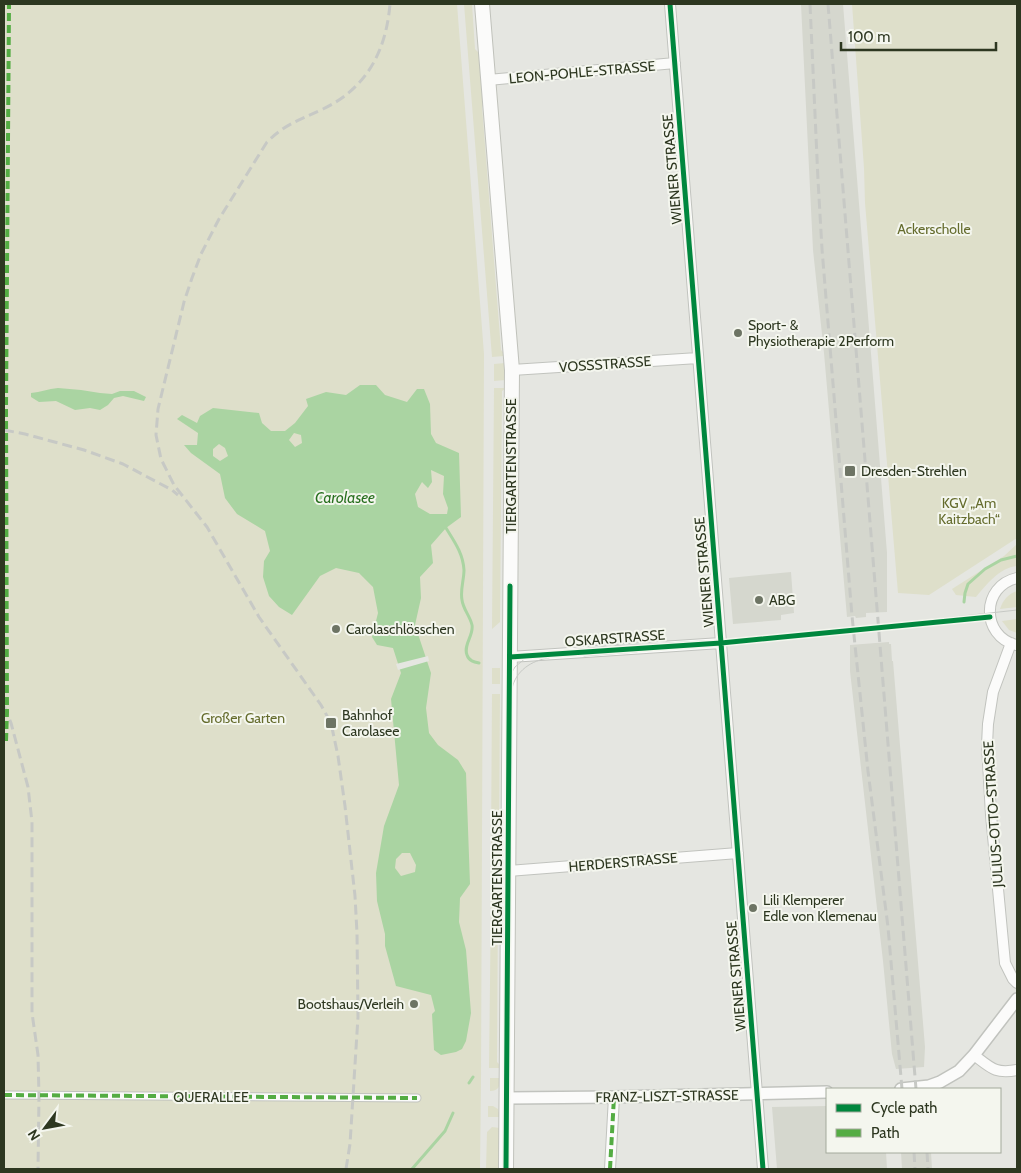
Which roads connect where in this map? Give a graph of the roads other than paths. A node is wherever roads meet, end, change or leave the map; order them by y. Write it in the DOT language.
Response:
graph roads {
  1 [pos="482,4"];
  2 [pos="670,4"];
  3 [pos="675,64"];
  4 [pos="488,80"];
  5 [pos="698,358"];
  6 [pos="512,370"];
  7 [pos="1017,578"];
  8 [pos="721,643"];
  9 [pos="1014,644"];
  10 [pos="510,657"];
  11 [pos="738,853"];
  12 [pos="508,871"];
  13 [pos="1017,983"];
  14 [pos="1017,999"];
  15 [pos="974,1055"];
  16 [pos="1017,1070"];
  17 [pos="910,1088"];
  18 [pos="826,1092"];
  19 [pos="757,1094"];
  20 [pos="4,1095"];
  21 [pos="614,1097"];
  22 [pos="418,1098"];
  23 [pos="506,1098"];
  24 [pos="506,1169"];
  25 [pos="610,1169"];
  26 [pos="763,1169"];
  1 -- 4 [label="main road, TIERGARTENSTRASSE"];
  2 -- 3 [label="street, WIENER STRASSE"];
  3 -- 4 [label="street, LEON-POHLE-STRASSE"];
  3 -- 5 [label="street, WIENER STRASSE"];
  4 -- 6 [label="main road, TIERGARTENSTRASSE"];
  5 -- 6 [label="street, VOSSSTRASSE"];
  5 -- 8 [label="street, WIENER STRASSE"];
  6 -- 10 [label="main road, TIERGARTENSTRASSE"];
  7 -- 9 [label="street"];
  8 -- 10 [label="street, OSKARSTRASSE"];
  8 -- 11 [label="street, WIENER STRASSE"];
  9 -- 13 [label="street, JULIUS-OTTO-STRASSE"];
  10 -- 12 [label="main road, TIERGARTENSTRASSE"];
  11 -- 12 [label="street, HERDERSTRASSE"];
  11 -- 19 [label="street, WIENER STRASSE"];
  12 -- 23 [label="main road, TIERGARTENSTRASSE"];
  14 -- 15 [label="street"];
  15 -- 16 [label="street"];
  15 -- 17 [label="street"];
  18 -- 19 [label="street, FRANZ-LISZT-STRASSE"];
  19 -- 21 [label="street, FRANZ-LISZT-STRASSE"];
  19 -- 26 [label="street, WIENER STRASSE"];
  20 -- 22 [label="street, QUERALLEE"];
  21 -- 23 [label="street, FRANZ-LISZT-STRASSE"];
  21 -- 25 [label="street"];
  23 -- 24 [label="main road, TIERGARTENSTRASSE"];
}
